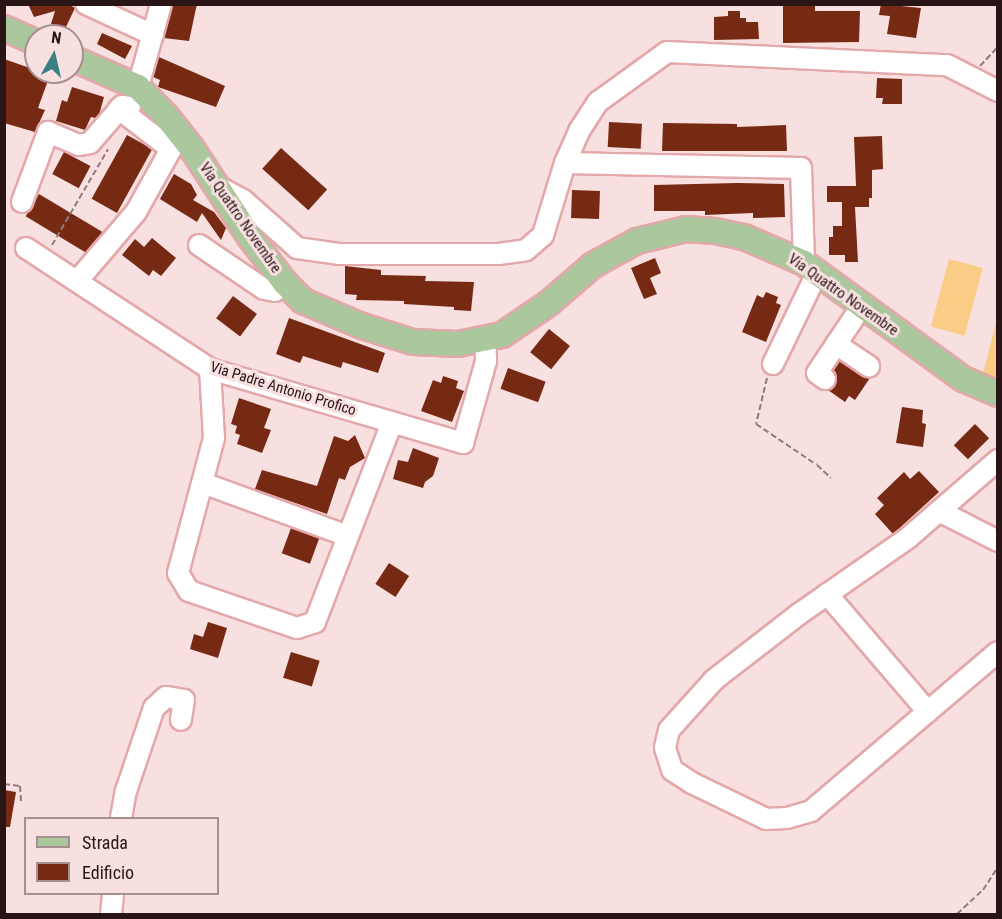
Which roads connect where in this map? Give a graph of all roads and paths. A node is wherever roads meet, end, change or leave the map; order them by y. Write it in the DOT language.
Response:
graph roads {
  1 [pos="86,4"];
  2 [pos="161,4"];
  3 [pos="4,28"];
  4 [pos="153,35"];
  5 [pos="24,37"];
  6 [pos="998,47"];
  7 [pos="84,63"];
  8 [pos="970,76"];
  9 [pos="138,87"];
  10 [pos="998,91"];
  11 [pos="119,109"];
  12 [pos="167,117"];
  13 [pos="104,155"];
  14 [pos="565,164"];
  15 [pos="215,186"];
  16 [pos="22,202"];
  17 [pos="199,245"];
  18 [pos="26,248"];
  19 [pos="44,259"];
  20 [pos="811,268"];
  21 [pos="78,280"];
  22 [pos="285,283"];
  23 [pos="861,307"];
  24 [pos="485,338"];
  25 [pos="836,344"];
  26 [pos="773,364"];
  27 [pos="869,366"];
  28 [pos="210,369"];
  29 [pos="825,379"];
  30 [pos="998,394"];
  31 [pos="392,422"];
  32 [pos="998,460"];
  33 [pos="831,478"];
  34 [pos="203,483"];
  35 [pos="939,511"];
  36 [pos="348,536"];
  37 [pos="998,541"];
  38 [pos="827,594"];
  39 [pos="998,652"];
  40 [pos="928,712"];
  41 [pos="181,720"];
  42 [pos="4,784"];
  43 [pos="21,802"];
  44 [pos="121,817"];
  45 [pos="998,867"];
  46 [pos="113,895"];
  47 [pos="111,915"];
  48 [pos="957,915"];
  1 -- 4 [label="street"];
  2 -- 4 [label="street"];
  3 -- 5 [label="main road"];
  4 -- 9 [label="street"];
  6 -- 8 [label="path"];
  7 -- 9 [label="main road, Via Quattro Novembre"];
  8 -- 10 [label="street"];
  8 -- 14 [label="street"];
  9 -- 12 [label="main road, Via Quattro Novembre"];
  11 -- 12 [label="street"];
  11 -- 16 [label="street"];
  11 -- 21 [label="street"];
  12 -- 15 [label="main road, Via Quattro Novembre"];
  13 -- 19 [label="path"];
  14 -- 15 [label="street"];
  14 -- 20 [label="street"];
  15 -- 22 [label="main road, Via Quattro Novembre"];
  17 -- 22 [label="street"];
  18 -- 19 [label="street, Via Padre Antonio Profico"];
  19 -- 21 [label="street, Via Padre Antonio Profico"];
  20 -- 23 [label="main road, Via Quattro Novembre"];
  20 -- 24 [label="main road, Via Quattro Novembre"];
  20 -- 26 [label="street"];
  21 -- 28 [label="street, Via Padre Antonio Profico"];
  22 -- 24 [label="main road, Via Quattro Novembre"];
  23 -- 25 [label="street"];
  23 -- 30 [label="main road, Via Quattro Novembre"];
  24 -- 31 [label="street, Via Padre Antonio Profico"];
  25 -- 27 [label="street"];
  25 -- 29 [label="street"];
  26 -- 33 [label="path"];
  28 -- 31 [label="street, Via Padre Antonio Profico"];
  28 -- 34 [label="street"];
  31 -- 36 [label="street"];
  32 -- 35 [label="street"];
  34 -- 36 [label="street"];
  34 -- 36 [label="street"];
  35 -- 37 [label="street"];
  35 -- 38 [label="street"];
  38 -- 40 [label="street"];
  38 -- 40 [label="street"];
  39 -- 40 [label="street"];
  41 -- 44 [label="street"];
  42 -- 43 [label="path"];
  45 -- 48 [label="path"];
  46 -- 47 [label="street"];
}
